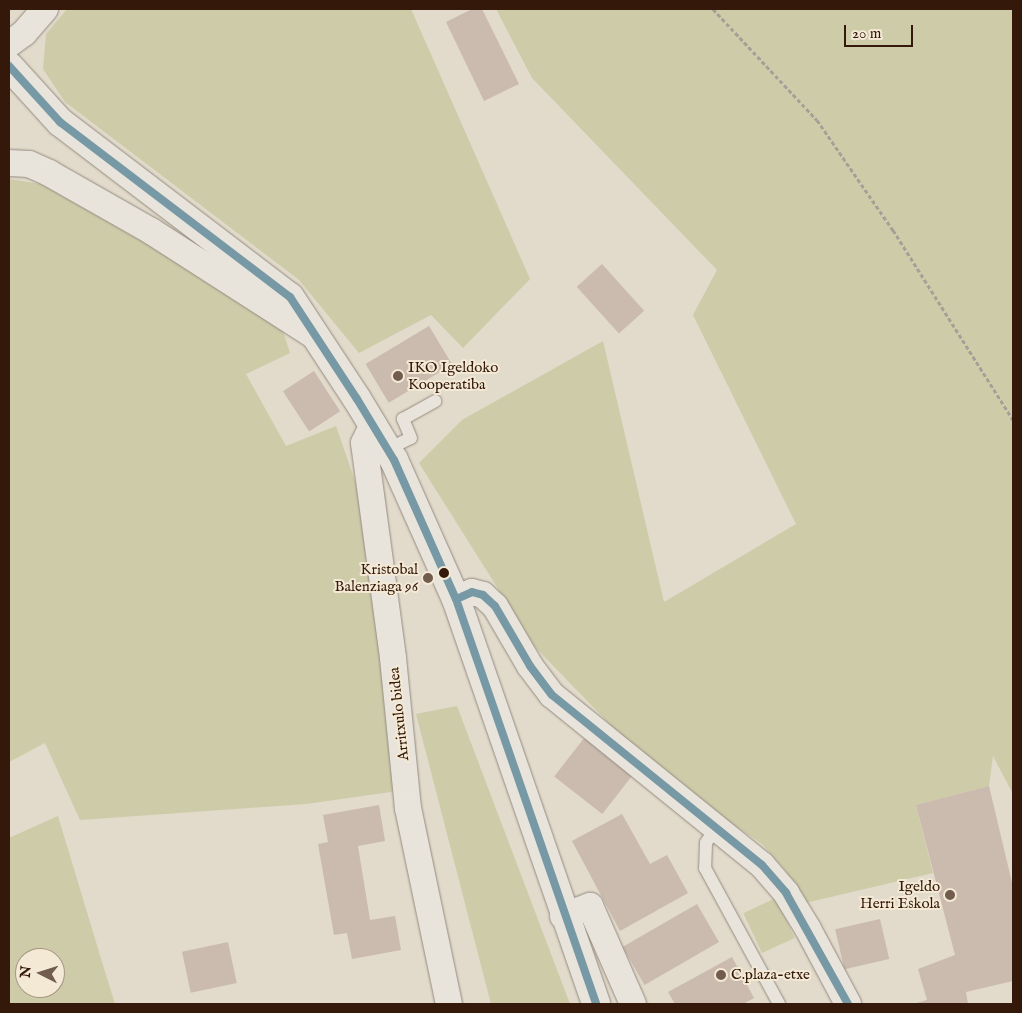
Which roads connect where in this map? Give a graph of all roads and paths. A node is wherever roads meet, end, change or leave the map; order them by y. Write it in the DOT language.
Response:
graph roads {
  1 [pos="45,9"];
  2 [pos="713,9"];
  3 [pos="9,44"];
  4 [pos="9,66"];
  5 [pos="9,163"];
  6 [pos="313,335"];
  7 [pos="435,401"];
  8 [pos="1013,420"];
  9 [pos="373,424"];
  10 [pos="388,449"];
  11 [pos="456,599"];
  12 [pos="717,827"];
  13 [pos="563,916"];
  14 [pos="449,1004"];
  15 [pos="596,1004"];
  16 [pos="633,1004"];
  17 [pos="779,1004"];
  18 [pos="848,1004"];
  1 -- 3 [label="street"];
  2 -- 8 [label="path"];
  4 -- 6 [label="street"];
  5 -- 6 [label="street"];
  6 -- 9 [label="street"];
  7 -- 10 [label="lane"];
  9 -- 10 [label="street"];
  9 -- 14 [label="street, Arritxulo bidea"];
  10 -- 11 [label="street"];
  11 -- 12 [label="street"];
  11 -- 13 [label="street"];
  12 -- 17 [label="lane"];
  12 -- 18 [label="street"];
  13 -- 15 [label="street"];
  13 -- 16 [label="street"];
}
